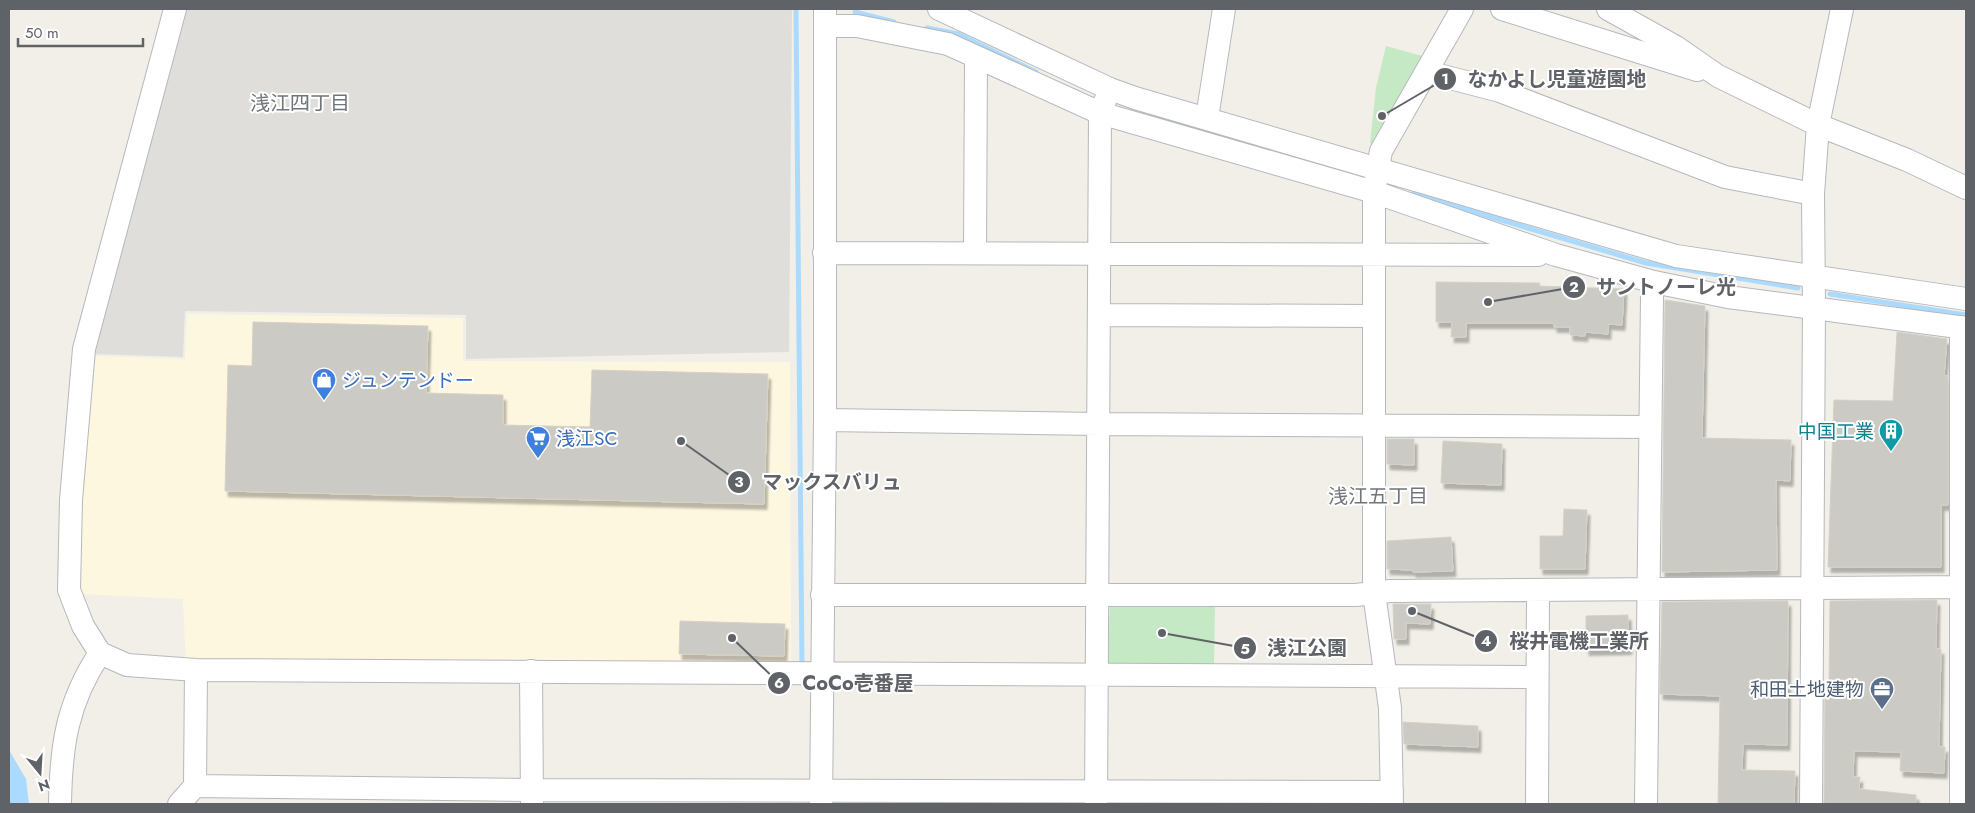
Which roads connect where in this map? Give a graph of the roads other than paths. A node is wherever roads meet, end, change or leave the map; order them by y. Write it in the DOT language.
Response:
graph roads {
  1 [pos="175,9"];
  2 [pos="939,9"];
  3 [pos="1224,9"];
  4 [pos="1462,9"];
  5 [pos="1502,9"];
  6 [pos="1608,9"];
  7 [pos="1842,9"];
  8 [pos="825,18"];
  9 [pos="976,57"];
  10 [pos="1428,70"];
  11 [pos="1718,76"];
  12 [pos="1110,89"];
  13 [pos="1100,113"];
  14 [pos="1208,118"];
  15 [pos="1818,125"];
  16 [pos="1377,167"];
  17 [pos="1966,188"];
  18 [pos="1374,192"];
  19 [pos="1813,194"];
  20 [pos="824,253"];
  21 [pos="975,253"];
  22 [pos="1098,254"];
  23 [pos="1375,254"];
  24 [pos="1556,255"];
  25 [pos="1814,276"];
  26 [pos="1654,282"];
  27 [pos="1966,299"];
  28 [pos="1814,307"];
  29 [pos="1099,315"];
  30 [pos="1374,316"];
  31 [pos="1964,328"];
  32 [pos="825,420"];
  33 [pos="1098,424"];
  34 [pos="1373,425"];
  35 [pos="1650,427"];
  36 [pos="1963,587"];
  37 [pos="1649,588"];
  38 [pos="1812,589"];
  39 [pos="1538,591"];
  40 [pos="1374,593"];
  41 [pos="822,595"];
  42 [pos="1097,595"];
  43 [pos="100,653"];
  44 [pos="196,670"];
  45 [pos="531,671"];
  46 [pos="822,672"];
  47 [pos="1096,674"];
  48 [pos="1536,677"];
  49 [pos="1385,678"];
  50 [pos="195,786"];
  51 [pos="532,797"];
  52 [pos="821,797"];
  53 [pos="1096,797"];
  54 [pos="1392,798"];
  55 [pos="60,804"];
  56 [pos="179,804"];
  57 [pos="1537,804"];
  58 [pos="1646,804"];
  59 [pos="1811,804"];
  60 [pos="1961,804"];
  1 -- 43 [label="street"];
  2 -- 12 [label="street"];
  3 -- 14 [label="street"];
  4 -- 10 [label="street"];
  5 -- 11 [label="street"];
  6 -- 11 [label="street"];
  7 -- 15 [label="street"];
  8 -- 9 [label="street"];
  8 -- 20 [label="street"];
  9 -- 13 [label="street"];
  9 -- 21 [label="street"];
  10 -- 16 [label="street"];
  10 -- 19 [label="street"];
  11 -- 15 [label="street"];
  12 -- 13 [label="street"];
  12 -- 14 [label="street"];
  13 -- 18 [label="street"];
  13 -- 22 [label="street"];
  14 -- 16 [label="street"];
  15 -- 17 [label="street"];
  15 -- 19 [label="street"];
  16 -- 18 [label="street"];
  16 -- 25 [label="street"];
  18 -- 23 [label="street"];
  18 -- 24 [label="street"];
  19 -- 25 [label="street"];
  20 -- 21 [label="street"];
  20 -- 32 [label="street"];
  21 -- 22 [label="street"];
  22 -- 23 [label="street"];
  22 -- 29 [label="street"];
  23 -- 24 [label="street"];
  23 -- 30 [label="street"];
  24 -- 26 [label="street"];
  25 -- 27 [label="street"];
  25 -- 28 [label="street"];
  26 -- 28 [label="street"];
  26 -- 35 [label="street"];
  28 -- 31 [label="street"];
  28 -- 38 [label="street"];
  29 -- 30 [label="street"];
  29 -- 33 [label="street"];
  30 -- 34 [label="street"];
  31 -- 36 [label="street"];
  32 -- 33 [label="street"];
  32 -- 41 [label="street"];
  33 -- 34 [label="street"];
  33 -- 42 [label="street"];
  34 -- 35 [label="street"];
  34 -- 40 [label="street"];
  35 -- 37 [label="street"];
  36 -- 38 [label="street"];
  36 -- 60 [label="street"];
  37 -- 38 [label="street"];
  37 -- 39 [label="street"];
  37 -- 58 [label="street"];
  38 -- 59 [label="street"];
  39 -- 40 [label="street"];
  39 -- 48 [label="street"];
  40 -- 42 [label="street"];
  40 -- 49 [label="street"];
  41 -- 42 [label="street"];
  41 -- 46 [label="street"];
  42 -- 47 [label="street"];
  43 -- 44 [label="street"];
  43 -- 55 [label="street"];
  44 -- 45 [label="street"];
  44 -- 50 [label="street"];
  45 -- 46 [label="street"];
  45 -- 51 [label="street"];
  46 -- 47 [label="street"];
  46 -- 52 [label="street"];
  47 -- 49 [label="street"];
  47 -- 53 [label="street"];
  48 -- 49 [label="street"];
  48 -- 57 [label="street"];
  49 -- 54 [label="street"];
  50 -- 51 [label="street"];
  50 -- 56 [label="street"];
  51 -- 52 [label="street"];
  52 -- 53 [label="street"];
  53 -- 54 [label="street"];
}
